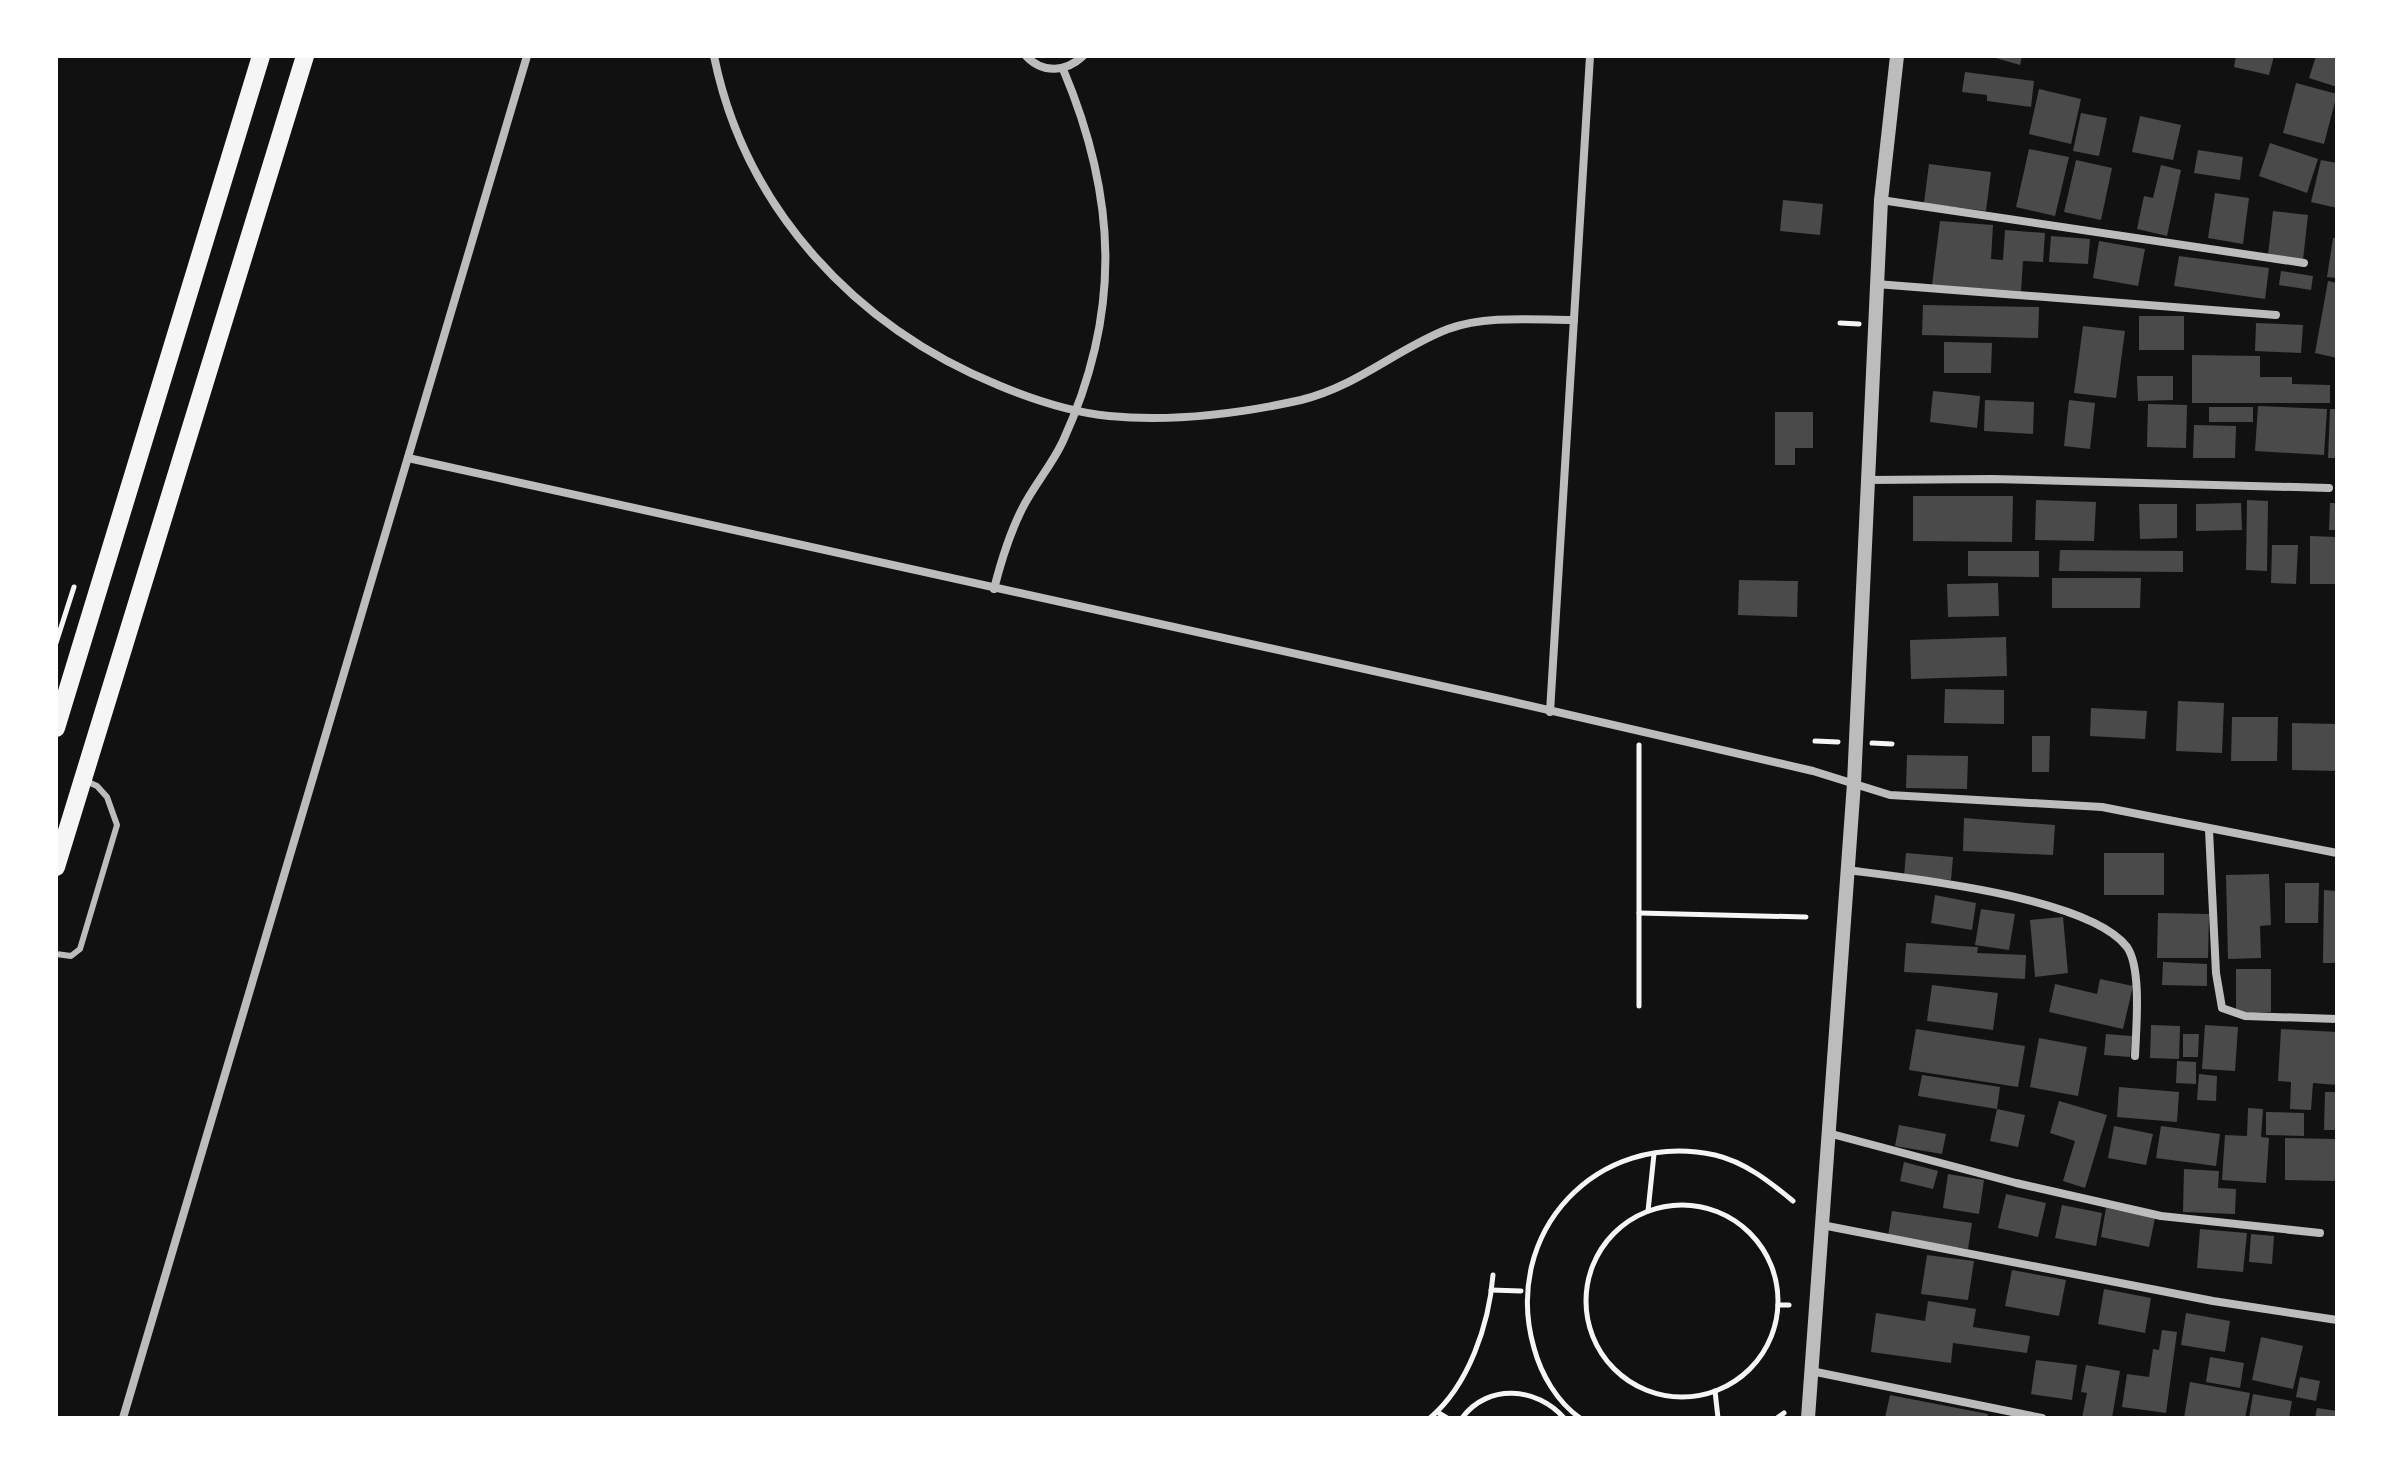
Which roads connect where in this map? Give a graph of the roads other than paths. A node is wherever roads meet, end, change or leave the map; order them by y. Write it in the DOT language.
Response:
graph roads {
  1 [pos="261,56"];
  2 [pos="305,56"];
  3 [pos="527,56"];
  4 [pos="714,56"];
  5 [pos="1026,56"];
  6 [pos="1083,56"];
  7 [pos="1590,56"];
  8 [pos="1897,56"];
  9 [pos="1063,69"];
  10 [pos="1881,200"];
  11 [pos="2304,263"];
  12 [pos="1876,284"];
  13 [pos="2276,315"];
  14 [pos="1574,320"];
  15 [pos="1075,411"];
  16 [pos="408,458"];
  17 [pos="1868,480"];
  18 [pos="2329,488"];
  19 [pos="994,589"];
  20 [pos="1550,712"];
  21 [pos="56,728"];
  22 [pos="83,780"];
  23 [pos="1854,783"];
  24 [pos="2209,830"];
  25 [pos="2337,853"];
  26 [pos="56,867"];
  27 [pos="1847,870"];
  28 [pos="56,954"];
  29 [pos="2337,1019"];
  30 [pos="2135,1056"];
  31 [pos="1828,1133"];
  32 [pos="1822,1225"];
  33 [pos="2320,1233"];
  34 [pos="2337,1320"];
  35 [pos="1811,1371"];
  36 [pos="123,1418"];
  37 [pos="1808,1418"];
  38 [pos="2042,1418"];
  1 -- 21 [label="main road"];
  2 -- 22 [label="main road"];
  3 -- 16 [label="street"];
  4 -- 15 [label="street"];
  5 -- 9 [label="street"];
  6 -- 9 [label="street"];
  7 -- 14 [label="street"];
  8 -- 10 [label="street"];
  9 -- 15 [label="street"];
  10 -- 11 [label="street"];
  10 -- 12 [label="street"];
  12 -- 13 [label="street"];
  12 -- 17 [label="street"];
  14 -- 15 [label="street"];
  14 -- 20 [label="street"];
  15 -- 19 [label="street"];
  16 -- 19 [label="street"];
  16 -- 36 [label="street"];
  17 -- 18 [label="street"];
  17 -- 23 [label="street"];
  19 -- 20 [label="street"];
  20 -- 23 [label="street"];
  22 -- 26 [label="main road"];
  22 -- 28 [label="lane"];
  23 -- 24 [label="street"];
  23 -- 27 [label="street"];
  24 -- 25 [label="street"];
  24 -- 29 [label="street"];
  27 -- 30 [label="street"];
  27 -- 31 [label="street"];
  31 -- 32 [label="street"];
  31 -- 33 [label="street"];
  32 -- 34 [label="street"];
  32 -- 35 [label="street"];
  35 -- 37 [label="street"];
  35 -- 38 [label="street"];
}
